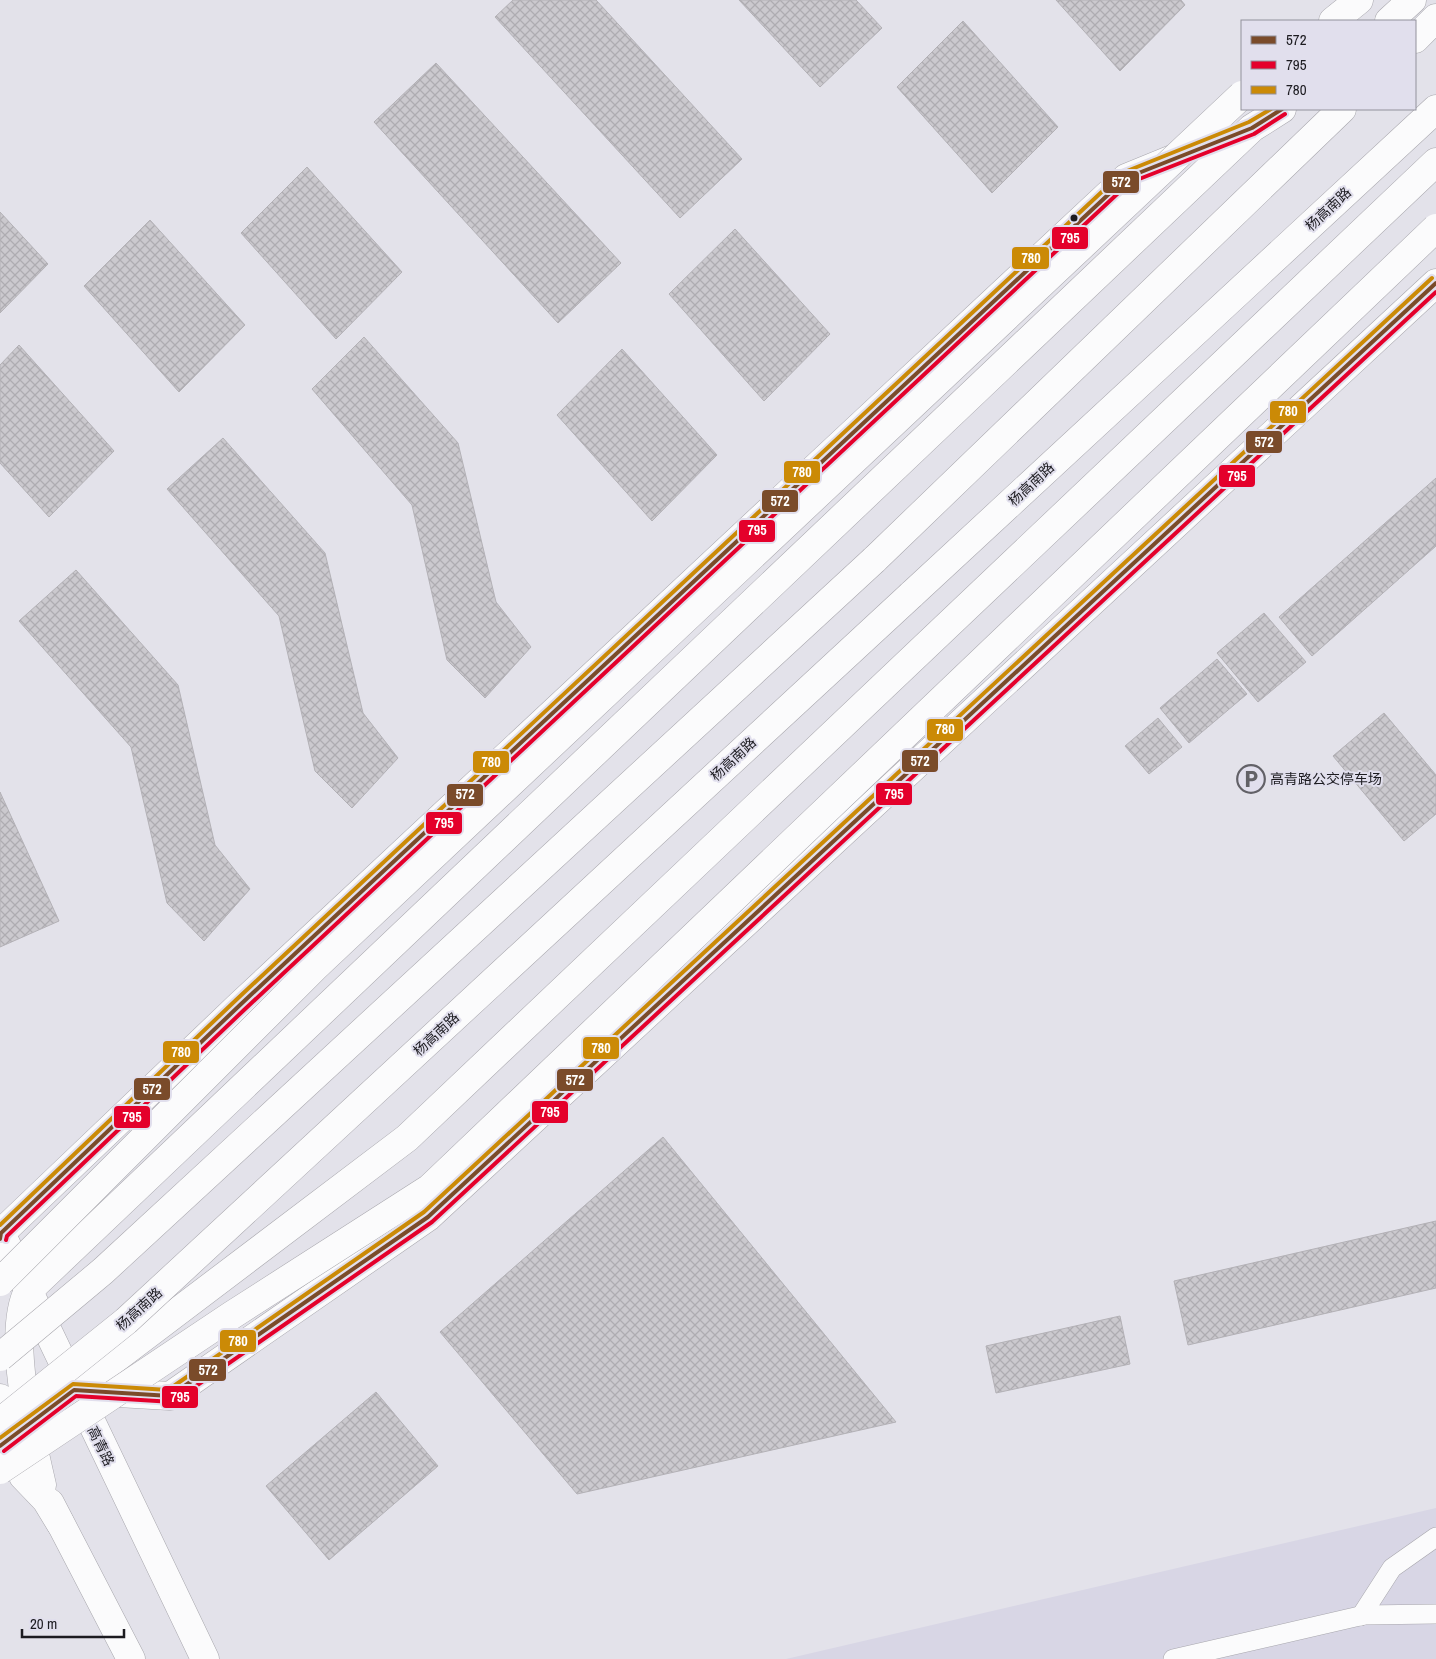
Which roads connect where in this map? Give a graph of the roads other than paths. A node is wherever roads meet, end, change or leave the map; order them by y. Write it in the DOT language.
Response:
graph roads {
  1 [pos="1359,0"];
  2 [pos="1412,0"];
  3 [pos="1436,18"];
  4 [pos="1334,20"];
  5 [pos="1389,20"];
  6 [pos="1416,38"];
  7 [pos="1241,96"];
  8 [pos="1436,109"];
  9 [pos="1280,110"];
  10 [pos="1341,110"];
  11 [pos="1252,128"];
  12 [pos="1436,162"];
  13 [pos="1436,228"];
  14 [pos="1436,282"];
  15 [pos="0,1234"];
  16 [pos="0,1282"];
  17 [pos="28,1291"];
  18 [pos="0,1357"];
  19 [pos="74,1390"];
  20 [pos="8,1424"];
  21 [pos="0,1470"];
  22 [pos="60,1523"];
  23 [pos="1436,1537"];
  24 [pos="1436,1614"];
  25 [pos="1362,1616"];
  26 [pos="131,1659"];
  27 [pos="205,1659"];
  28 [pos="1173,1659"];
  1 -- 4 [label="main road"];
  2 -- 5 [label="main road"];
  3 -- 6 [label="main road"];
  7 -- 16 [label="main road, bridge"];
  8 -- 20 [label="main road, 杨高南路, bridge"];
  9 -- 11 [label="main road"];
  10 -- 18 [label="main road, bridge"];
  11 -- 15 [label="main road"];
  11 -- 17 [label="main road"];
  12 -- 19 [label="main road, 杨高南路"];
  13 -- 21 [label="main road, bridge"];
  14 -- 19 [label="main road"];
  15 -- 17 [label="main road, 高青路"];
  15 -- 20 [label="main road"];
  17 -- 19 [label="main road, 高青路"];
  17 -- 20 [label="main road"];
  19 -- 20 [label="main road, 杨高南路"];
  19 -- 27 [label="main road, 高青路"];
  20 -- 22 [label="main road"];
  21 -- 22 [label="main road"];
  22 -- 26 [label="main road"];
  23 -- 25 [label="lane"];
  24 -- 25 [label="lane"];
  25 -- 28 [label="lane"];
}
